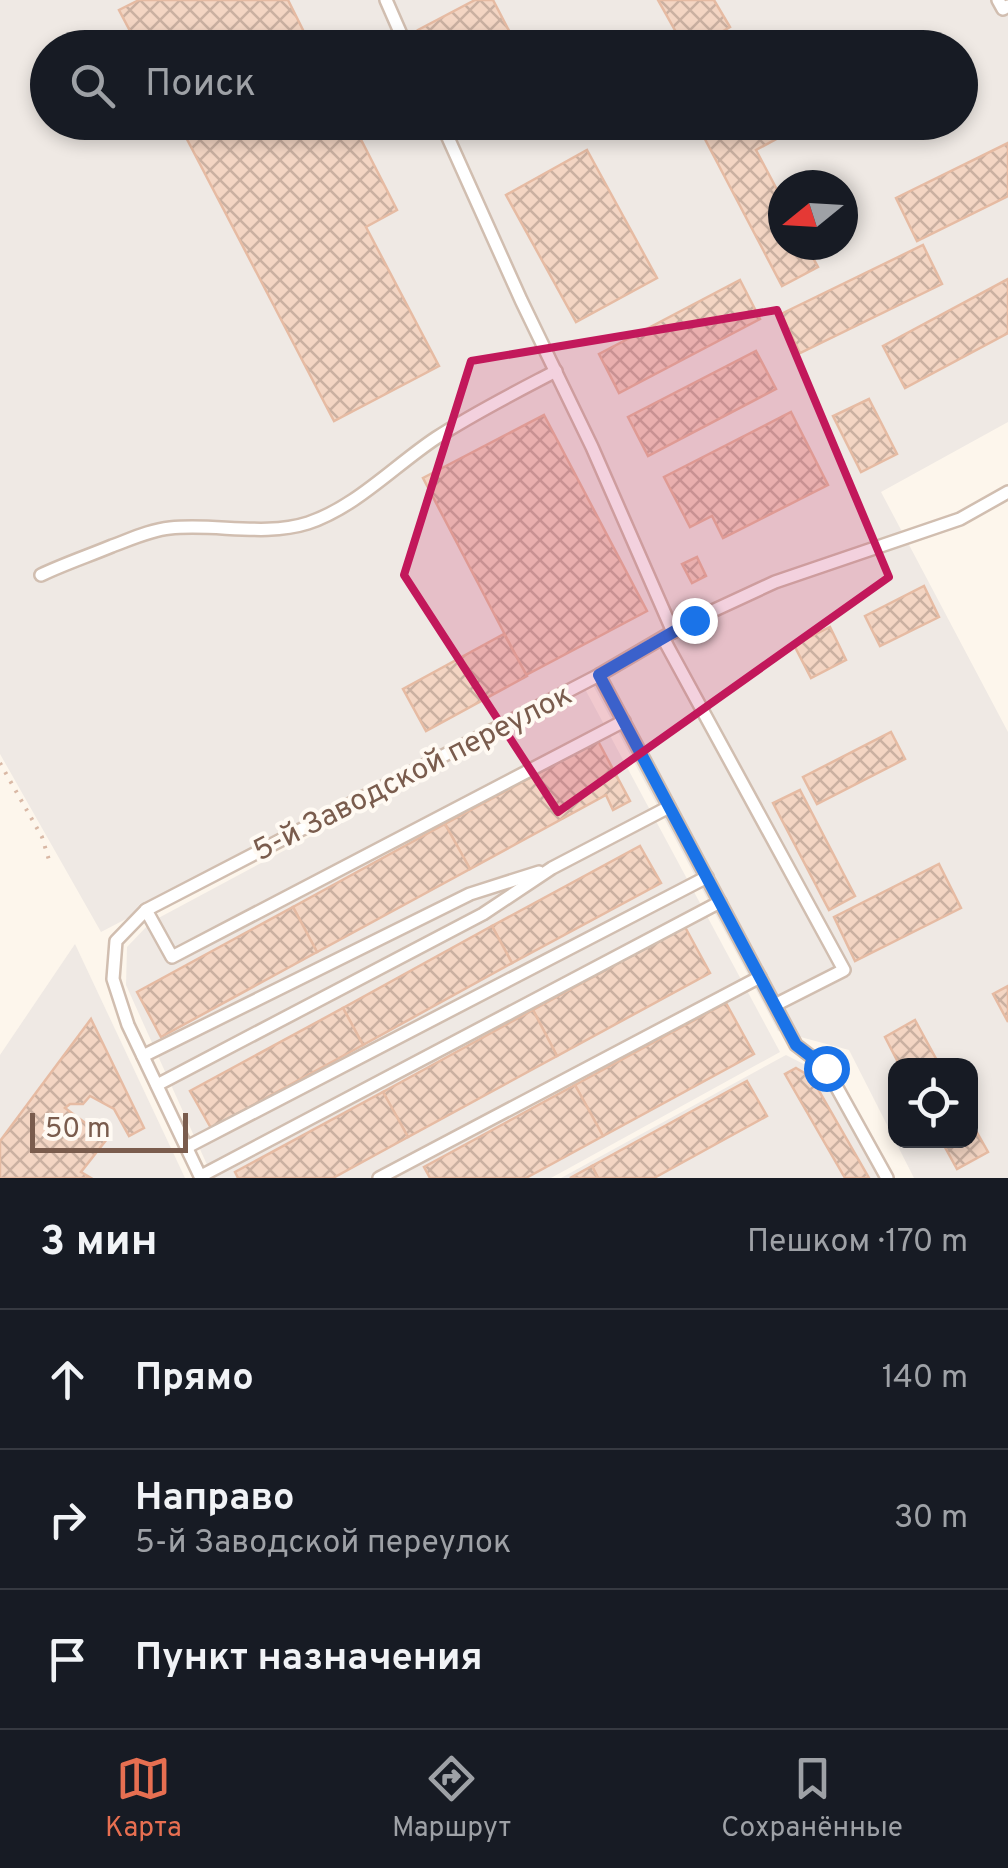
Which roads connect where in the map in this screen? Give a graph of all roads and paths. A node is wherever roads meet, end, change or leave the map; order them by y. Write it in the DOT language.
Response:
graph roads {
  1 [pos="386,0"];
  2 [pos="998,0"];
  3 [pos="1008,6"];
  4 [pos="399,30"];
  5 [pos="449,140"];
  6 [pos="556,371"];
  7 [pos="1008,492"];
  8 [pos="41,575"];
  9 [pos="668,635"];
  10 [pos="599,675"];
  11 [pos="624,721"];
  12 [pos="0,763"];
  13 [pos="669,807"];
  14 [pos="50,860"];
  15 [pos="552,868"];
  16 [pos="706,877"];
  17 [pos="720,902"];
  18 [pos="146,910"];
  19 [pos="760,976"];
  20 [pos="775,1005"];
  21 [pos="143,1056"];
  22 [pos="157,1085"];
  23 [pos="186,1147"];
  24 [pos="201,1177"];
  25 [pos="380,1178"];
  26 [pos="887,1178"];
  1 -- 4 [label="lane"];
  2 -- 3 [label="lane"];
  5 -- 6 [label="lane"];
  6 -- 8 [label="lane"];
  6 -- 9 [label="lane"];
  7 -- 9 [label="lane, 5-й Заводской переулок"];
  9 -- 10 [label="lane, 5-й Заводской переулок"];
  9 -- 20 [label="lane"];
  10 -- 11 [label="lane"];
  10 -- 18 [label="lane, 5-й Заводской переулок"];
  11 -- 13 [label="lane"];
  11 -- 18 [label="lane"];
  12 -- 14 [label="path"];
  13 -- 15 [label="lane"];
  13 -- 16 [label="lane"];
  15 -- 21 [label="lane"];
  15 -- 22 [label="lane"];
  16 -- 17 [label="lane"];
  16 -- 23 [label="lane"];
  17 -- 19 [label="lane"];
  17 -- 24 [label="lane"];
  18 -- 21 [label="lane"];
  19 -- 20 [label="lane"];
  19 -- 25 [label="lane"];
  20 -- 26 [label="lane"];
  21 -- 22 [label="lane"];
  22 -- 23 [label="lane"];
  23 -- 24 [label="lane"];
}
